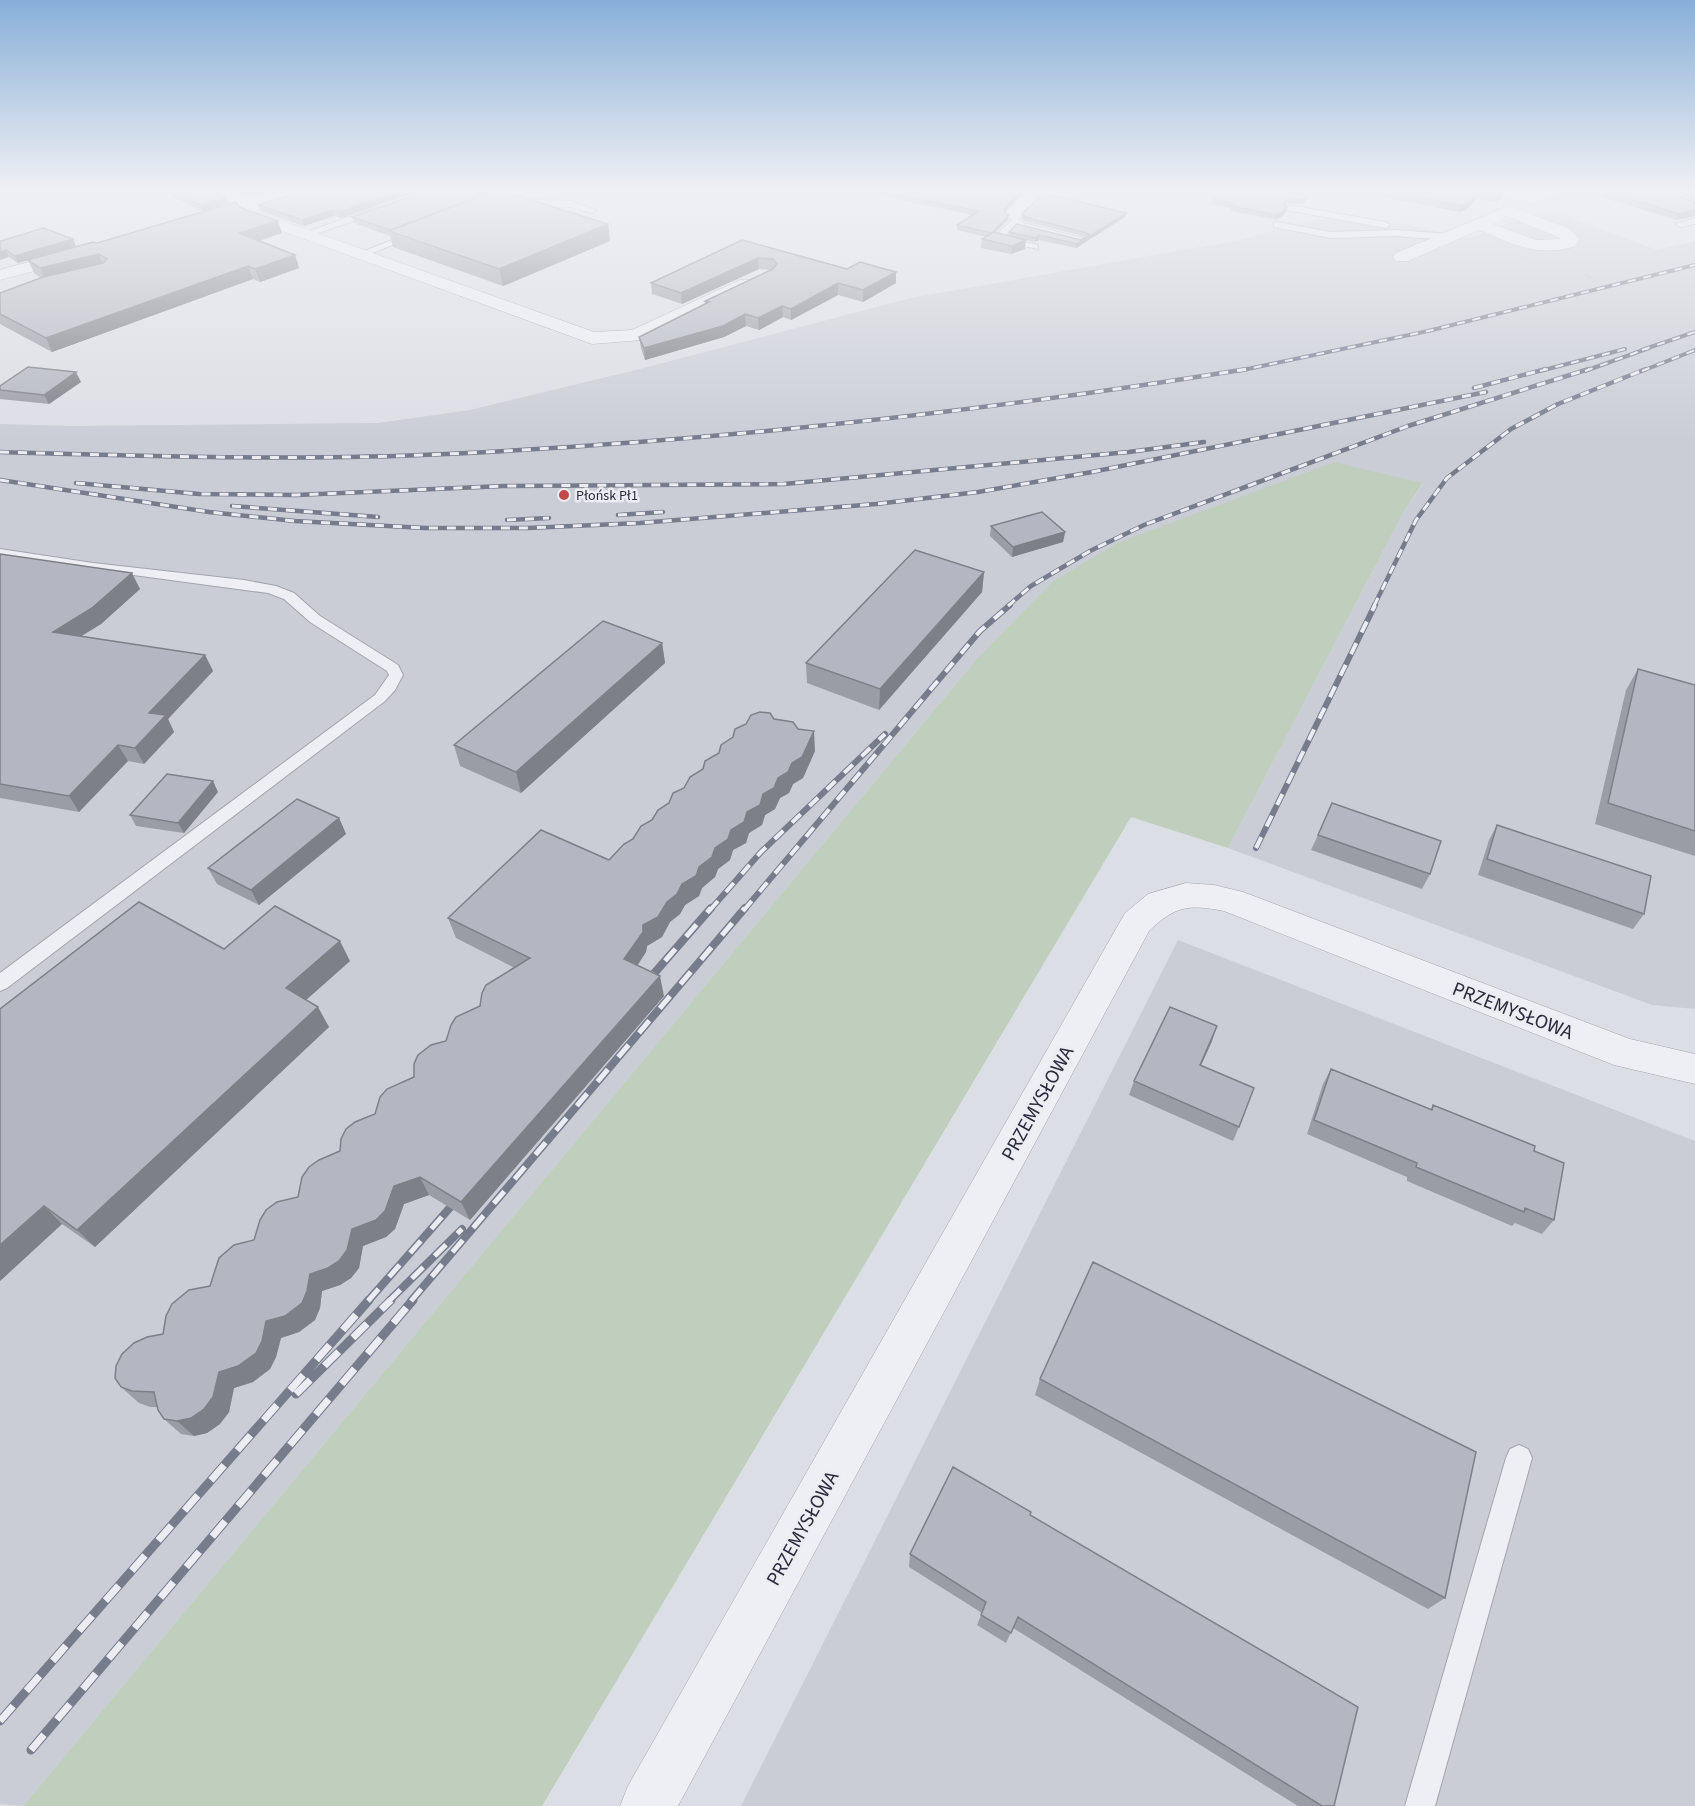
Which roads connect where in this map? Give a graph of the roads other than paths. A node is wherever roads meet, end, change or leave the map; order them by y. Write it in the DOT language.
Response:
graph roads {
  1 [pos="408,272"];
  2 [pos="766,275"];
  3 [pos="0,553"];
  4 [pos="0,983"];
  5 [pos="1695,1069"];
  6 [pos="1519,1458"];
  7 [pos="648,1806"];
  8 [pos="1420,1806"];
  1 -- 2 [label="street"];
  3 -- 4 [label="lane"];
  5 -- 7 [label="street, PRZEMYSŁOWA"];
  6 -- 8 [label="lane"];
}
